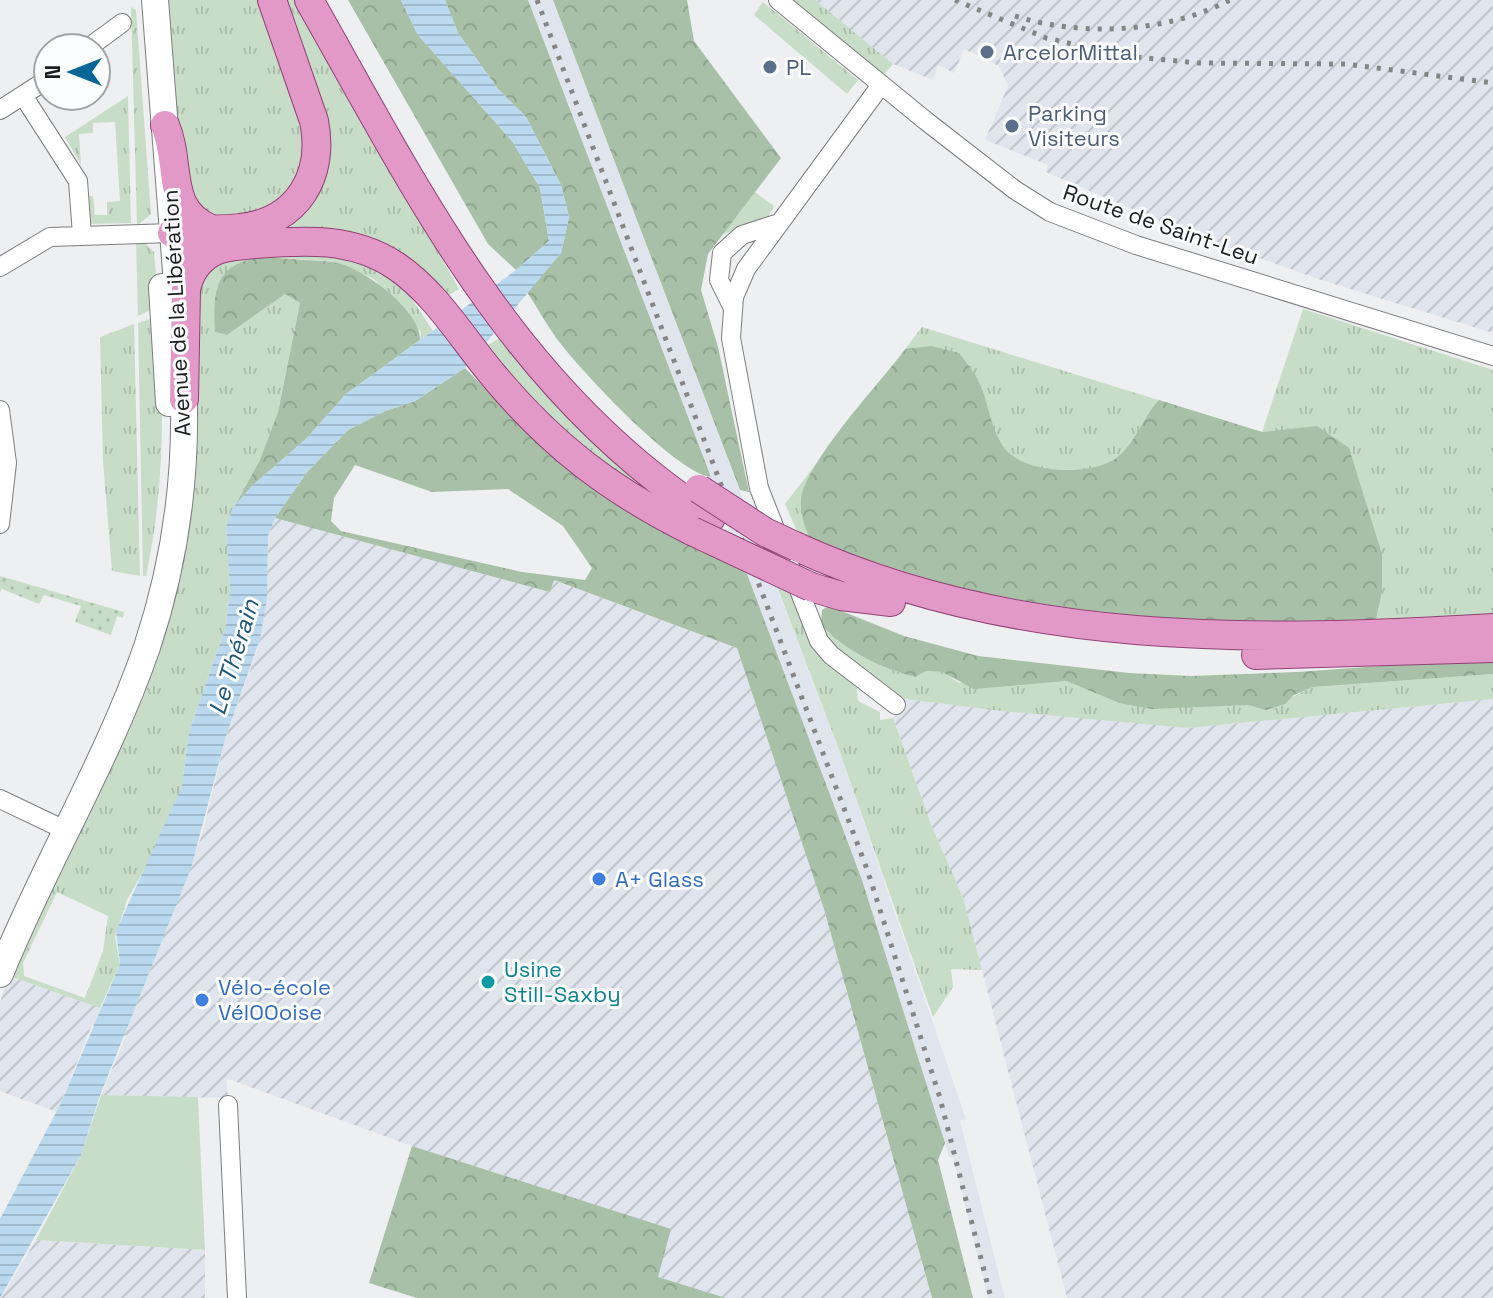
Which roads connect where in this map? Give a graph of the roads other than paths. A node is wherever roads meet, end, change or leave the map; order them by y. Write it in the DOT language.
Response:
graph roads {
  1 [pos="140,0"];
  2 [pos="155,0"];
  3 [pos="272,0"];
  4 [pos="309,0"];
  5 [pos="332,0"];
  6 [pos="778,0"];
  7 [pos="122,23"];
  8 [pos="110,32"];
  9 [pos="881,85"];
  10 [pos="32,91"];
  11 [pos="24,97"];
  12 [pos="0,110"];
  13 [pos="165,125"];
  14 [pos="776,224"];
  15 [pos="164,234"];
  16 [pos="82,235"];
  17 [pos="216,238"];
  18 [pos="466,254"];
  19 [pos="0,267"];
  20 [pos="732,306"];
  21 [pos="531,344"];
  22 [pos="1493,356"];
  23 [pos="184,399"];
  24 [pos="0,410"];
  25 [pos="0,524"];
  26 [pos="702,524"];
  27 [pos="804,567"];
  28 [pos="155,590"];
  29 [pos="1493,628"];
  30 [pos="1493,648"];
  31 [pos="896,705"];
  32 [pos="0,799"];
  33 [pos="60,827"];
  34 [pos="0,939"];
  35 [pos="0,974"];
  36 [pos="228,1105"];
  37 [pos="237,1298"];
  1 -- 15 [label="main road, Avenue de la Libération"];
  2 -- 13 [label="main road, Avenue de la Libération"];
  3 -- 17 [label="main road"];
  4 -- 18 [label="main road"];
  5 -- 18 [label="main road"];
  6 -- 9 [label="street, Route de Saint-Leu"];
  7 -- 8 [label="street"];
  9 -- 14 [label="street"];
  9 -- 22 [label="street, Route de Saint-Leu"];
  10 -- 11 [label="street"];
  11 -- 12 [label="street"];
  11 -- 16 [label="street"];
  13 -- 15 [label="main road, Avenue de la Libération"];
  13 -- 17 [label="main road"];
  14 -- 20 [label="street"];
  14 -- 20 [label="street"];
  15 -- 16 [label="street"];
  15 -- 17 [label="main road"];
  15 -- 23 [label="main road, Avenue de la Libération"];
  15 -- 28 [label="main road, Avenue de la Libération"];
  16 -- 19 [label="street"];
  17 -- 23 [label="main road"];
  17 -- 26 [label="main road"];
  18 -- 21 [label="main road"];
  20 -- 31 [label="street"];
  21 -- 26 [label="main road"];
  21 -- 27 [label="main road, bridge"];
  23 -- 28 [label="main road, Avenue de la Libération"];
  24 -- 25 [label="street"];
  26 -- 27 [label="main road"];
  27 -- 29 [label="main road"];
  27 -- 30 [label="main road"];
  28 -- 33 [label="main road, Avenue de la Libération"];
  32 -- 33 [label="street"];
  33 -- 34 [label="main road, Avenue de la Libération"];
  33 -- 35 [label="main road, Avenue de la Libération"];
  36 -- 37 [label="street"];
}
